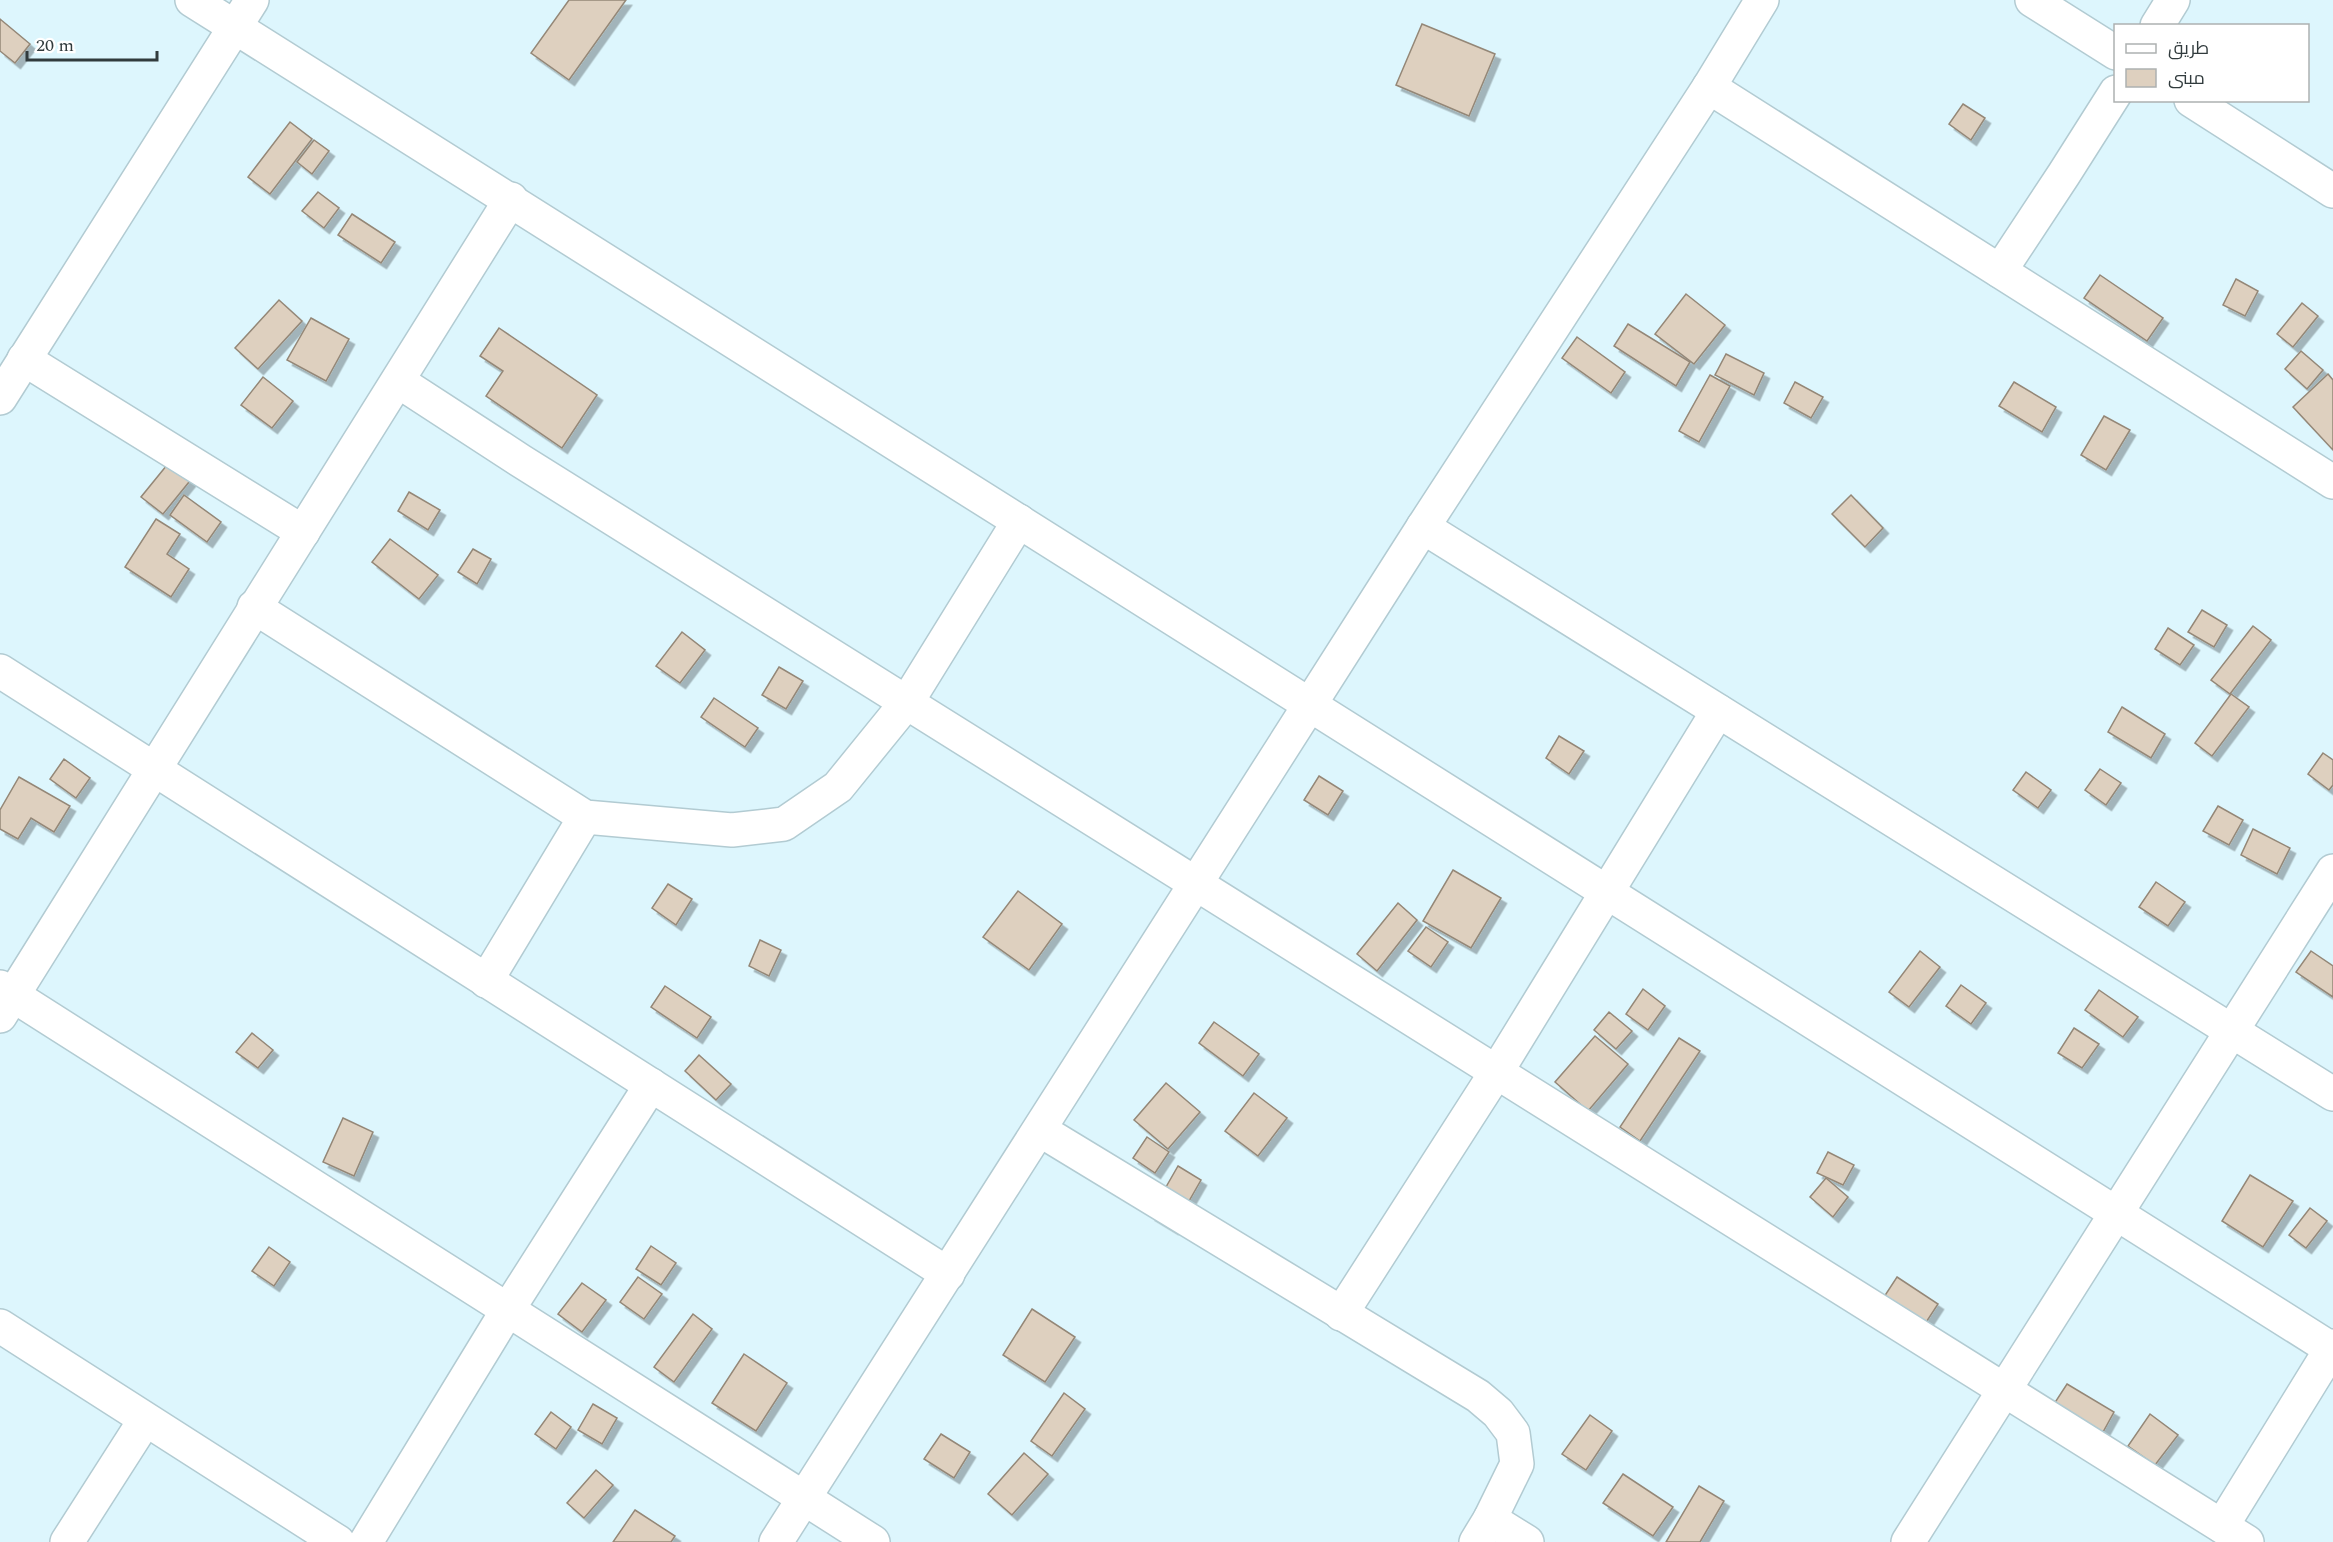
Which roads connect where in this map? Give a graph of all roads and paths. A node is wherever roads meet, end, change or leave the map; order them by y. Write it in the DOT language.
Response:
graph roads {
  1 [pos="192,0"];
  2 [pos="252,0"];
  3 [pos="1762,0"];
  4 [pos="2032,0"];
  5 [pos="2173,0"];
  6 [pos="2158,24"];
  7 [pos="235,27"];
  8 [pos="2114,52"];
  9 [pos="1709,87"];
  10 [pos="2114,94"];
  11 [pos="2194,102"];
  12 [pos="2333,191"];
  13 [pos="510,199"];
  14 [pos="2000,271"];
  15 [pos="24,359"];
  16 [pos="398,381"];
  17 [pos="0,398"];
  18 [pos="2333,482"];
  19 [pos="1019,521"];
  20 [pos="1423,527"];
  21 [pos="303,532"];
  22 [pos="254,608"];
  23 [pos="0,671"];
  24 [pos="907,702"];
  25 [pos="1310,704"];
  26 [pos="1718,711"];
  27 [pos="156,769"];
  28 [pos="585,817"];
  29 [pos="2333,871"];
  30 [pos="1196,884"];
  31 [pos="1607,892"];
  32 [pos="486,981"];
  33 [pos="4,999"];
  34 [pos="2232,1031"];
  35 [pos="1497,1071"];
  36 [pos="651,1085"];
  37 [pos="2333,1094"];
  38 [pos="1040,1130"];
  39 [pos="2116,1213"];
  40 [pos="948,1274"];
  41 [pos="507,1311"];
  42 [pos="1341,1314"];
  43 [pos="0,1326"];
  44 [pos="2332,1348"];
  45 [pos="2004,1390"];
  46 [pos="145,1420"];
  47 [pos="803,1498"];
  48 [pos="1483,1531"];
  49 [pos="2235,1534"];
  50 [pos="67,1542"];
  51 [pos="338,1542"];
  52 [pos="366,1542"];
  53 [pos="776,1542"];
  54 [pos="873,1542"];
  55 [pos="1527,1542"];
  56 [pos="1908,1542"];
  1 -- 7 [label="street"];
  2 -- 7 [label="street"];
  3 -- 9 [label="street"];
  4 -- 8 [label="street"];
  5 -- 6 [label="street"];
  7 -- 13 [label="street"];
  7 -- 15 [label="street"];
  9 -- 14 [label="street"];
  9 -- 20 [label="street"];
  10 -- 14 [label="street"];
  11 -- 12 [label="street"];
  13 -- 16 [label="street"];
  13 -- 19 [label="street"];
  14 -- 18 [label="street"];
  15 -- 17 [label="street"];
  15 -- 21 [label="street"];
  16 -- 21 [label="street"];
  16 -- 24 [label="street"];
  19 -- 24 [label="street"];
  19 -- 25 [label="street"];
  20 -- 25 [label="street"];
  20 -- 26 [label="street"];
  21 -- 22 [label="street"];
  22 -- 27 [label="street"];
  22 -- 28 [label="street"];
  23 -- 27 [label="street"];
  24 -- 28 [label="street"];
  24 -- 30 [label="street"];
  25 -- 30 [label="street"];
  25 -- 31 [label="street"];
  26 -- 31 [label="street"];
  26 -- 34 [label="street"];
  27 -- 32 [label="street"];
  27 -- 33 [label="street"];
  28 -- 32 [label="street"];
  29 -- 34 [label="street"];
  30 -- 35 [label="street"];
  30 -- 38 [label="street"];
  31 -- 35 [label="street"];
  31 -- 39 [label="street"];
  32 -- 36 [label="street"];
  33 -- 41 [label="street"];
  34 -- 37 [label="street"];
  34 -- 39 [label="street"];
  35 -- 42 [label="street"];
  35 -- 45 [label="street"];
  36 -- 40 [label="street"];
  36 -- 41 [label="street"];
  38 -- 40 [label="street"];
  38 -- 42 [label="street"];
  39 -- 44 [label="street"];
  39 -- 45 [label="street"];
  40 -- 47 [label="street"];
  41 -- 47 [label="street"];
  41 -- 52 [label="street"];
  42 -- 48 [label="street"];
  43 -- 46 [label="street"];
  44 -- 49 [label="street"];
  45 -- 49 [label="street"];
  45 -- 56 [label="street"];
  46 -- 50 [label="street"];
  46 -- 51 [label="street"];
  47 -- 53 [label="street"];
  47 -- 54 [label="street"];
  48 -- 55 [label="street"];
}
